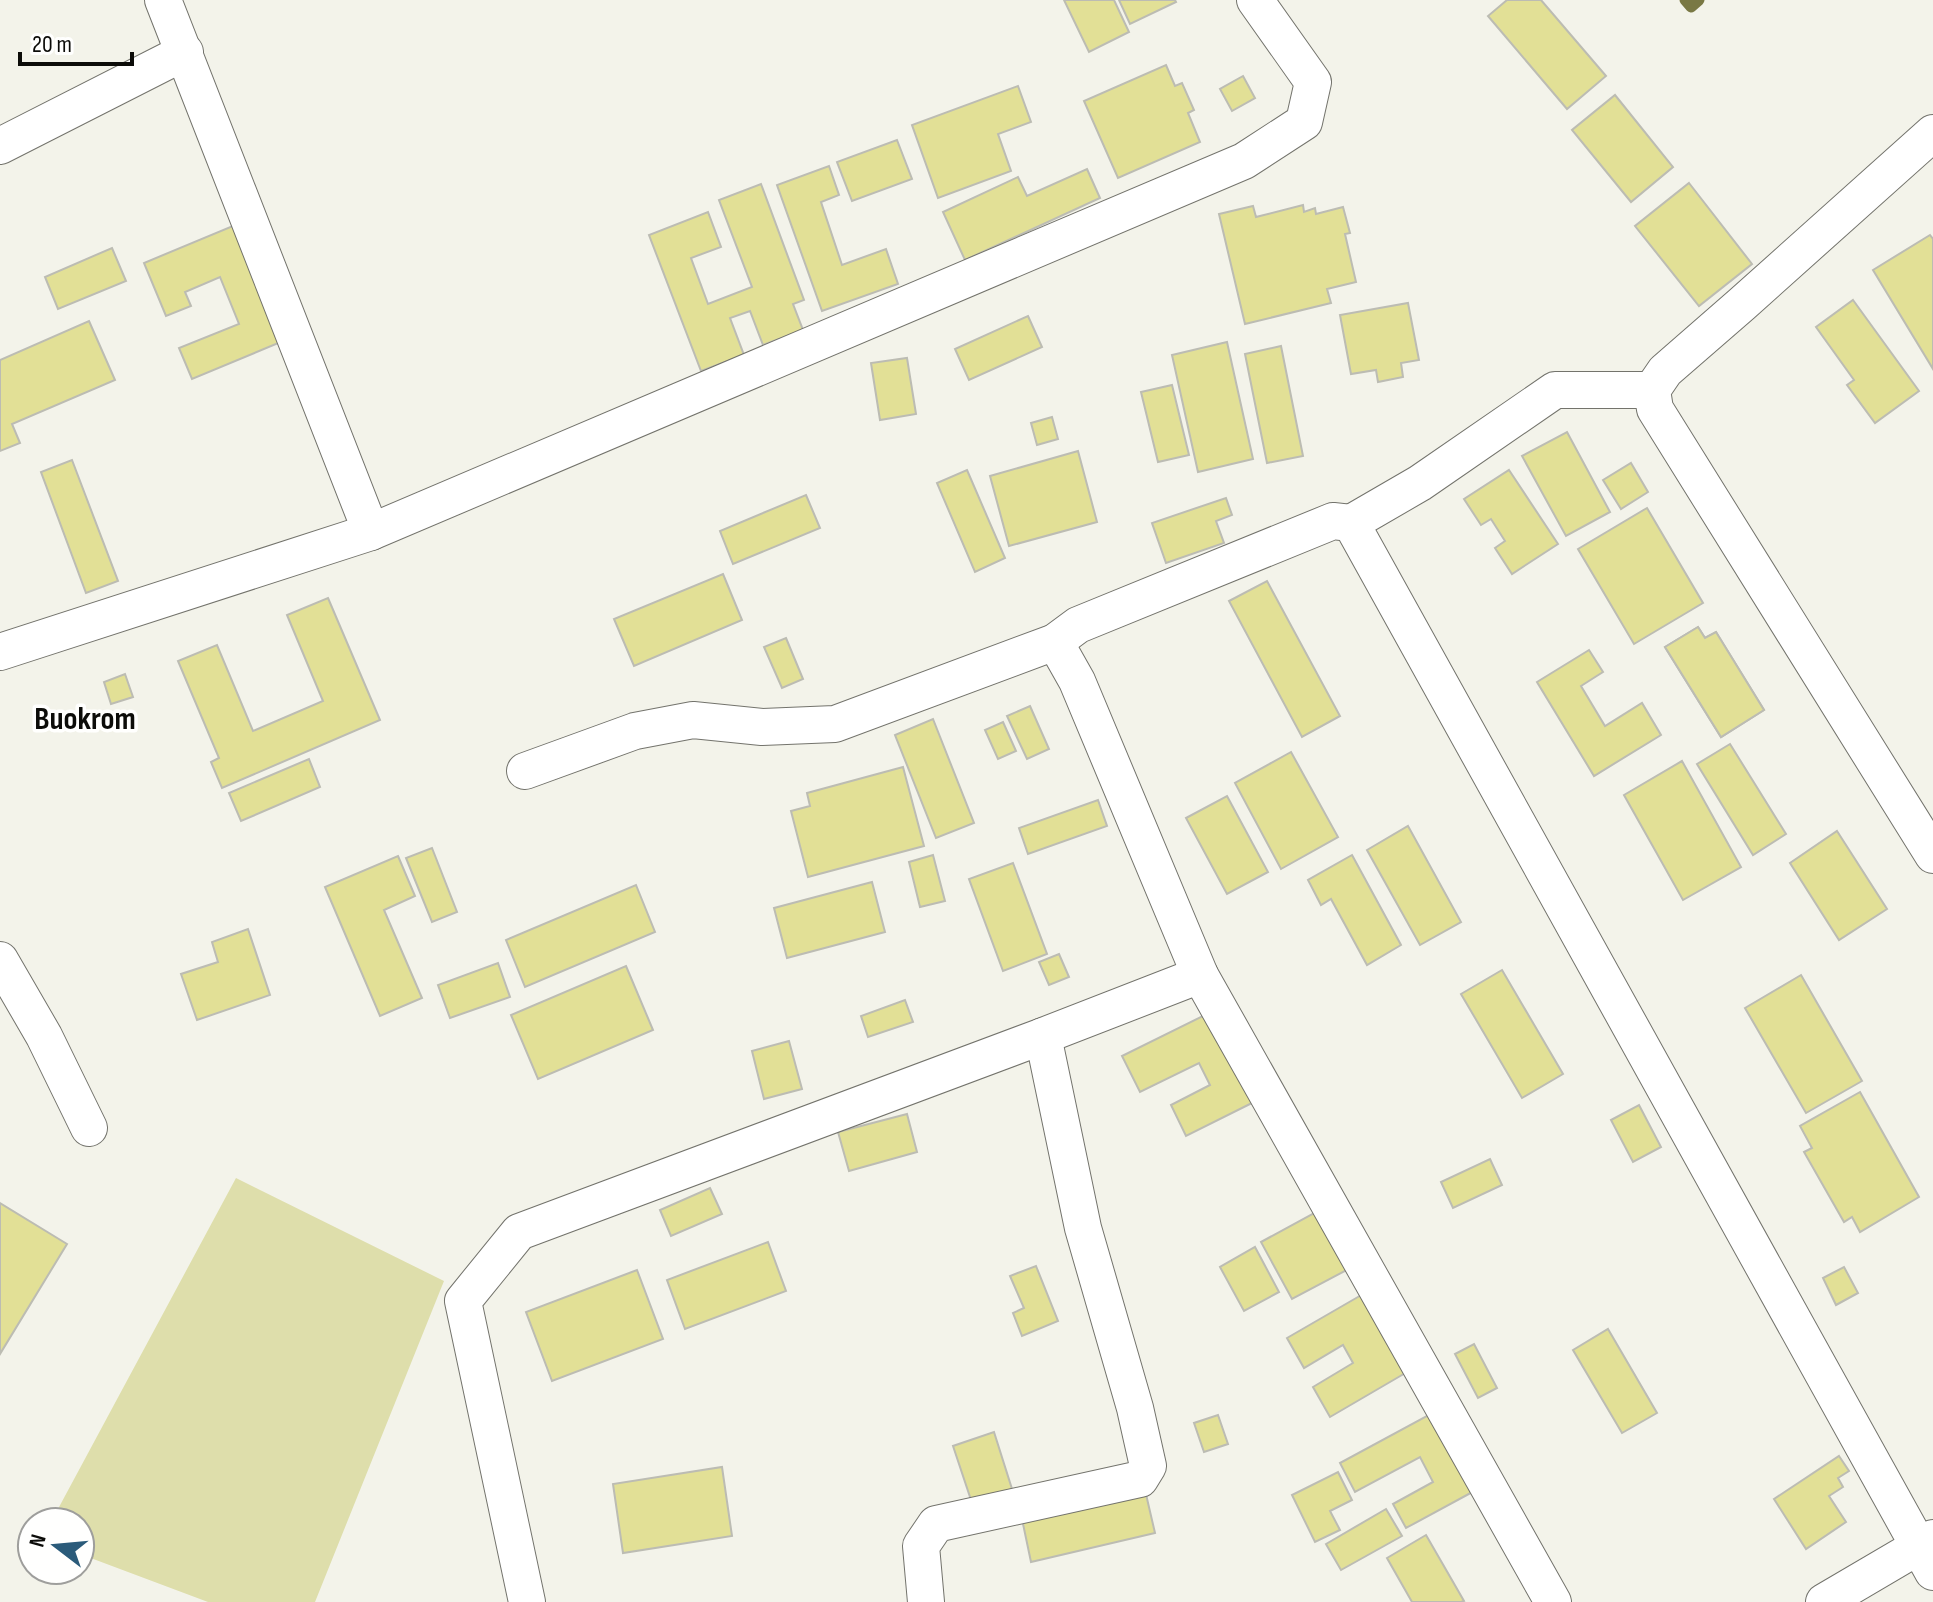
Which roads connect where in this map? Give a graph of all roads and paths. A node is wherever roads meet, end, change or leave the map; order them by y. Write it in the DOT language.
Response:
graph roads {
  1 [pos="163,0"];
  2 [pos="1255,0"];
  3 [pos="185,52"];
  4 [pos="1933,133"];
  5 [pos="0,146"];
  6 [pos="1652,390"];
  7 [pos="1351,523"];
  8 [pos="371,532"];
  9 [pos="1055,642"];
  10 [pos="0,652"];
  11 [pos="525,771"];
  12 [pos="1933,855"];
  13 [pos="0,960"];
  14 [pos="1200,975"];
  15 [pos="1043,1036"];
  16 [pos="89,1128"];
  17 [pos="1928,1552"];
  18 [pos="527,1602"];
  19 [pos="926,1602"];
  20 [pos="1553,1602"];
  21 [pos="1824,1602"];
  1 -- 3 [label="street"];
  2 -- 8 [label="street"];
  3 -- 5 [label="street"];
  3 -- 8 [label="street"];
  4 -- 6 [label="street"];
  6 -- 7 [label="street"];
  6 -- 12 [label="street"];
  7 -- 9 [label="street"];
  7 -- 17 [label="street"];
  8 -- 10 [label="street"];
  9 -- 11 [label="street"];
  9 -- 14 [label="street"];
  13 -- 16 [label="street"];
  14 -- 15 [label="street"];
  14 -- 20 [label="street"];
  15 -- 18 [label="street"];
  15 -- 19 [label="street"];
  17 -- 21 [label="street"];
}
